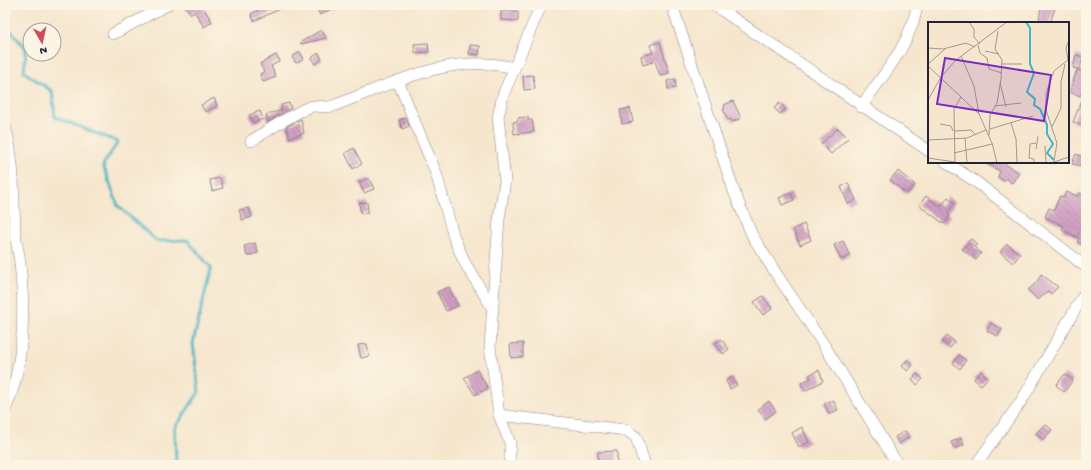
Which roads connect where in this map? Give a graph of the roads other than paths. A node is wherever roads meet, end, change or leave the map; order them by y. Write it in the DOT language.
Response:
graph roads {
  1 [pos="167,5"];
  2 [pos="541,5"];
  3 [pos="672,5"];
  4 [pos="714,5"];
  5 [pos="917,5"];
  6 [pos="113,34"];
  7 [pos="514,68"];
  8 [pos="398,81"];
  9 [pos="861,107"];
  10 [pos="5,127"];
  11 [pos="251,140"];
  12 [pos="928,150"];
  13 [pos="948,163"];
  14 [pos="1086,266"];
  15 [pos="1086,292"];
  16 [pos="493,309"];
  17 [pos="5,410"];
  18 [pos="499,415"];
  19 [pos="510,465"];
  20 [pos="645,465"];
  21 [pos="898,465"];
  22 [pos="976,465"];
  1 -- 6 [label="street"];
  2 -- 7 [label="street"];
  3 -- 21 [label="street"];
  4 -- 9 [label="street"];
  5 -- 9 [label="street"];
  7 -- 8 [label="street"];
  7 -- 16 [label="street"];
  8 -- 11 [label="street"];
  8 -- 16 [label="street"];
  9 -- 12 [label="street"];
  10 -- 17 [label="street"];
  13 -- 14 [label="street"];
  15 -- 22 [label="street"];
  16 -- 18 [label="street"];
  18 -- 19 [label="street"];
  18 -- 20 [label="street"];
}
